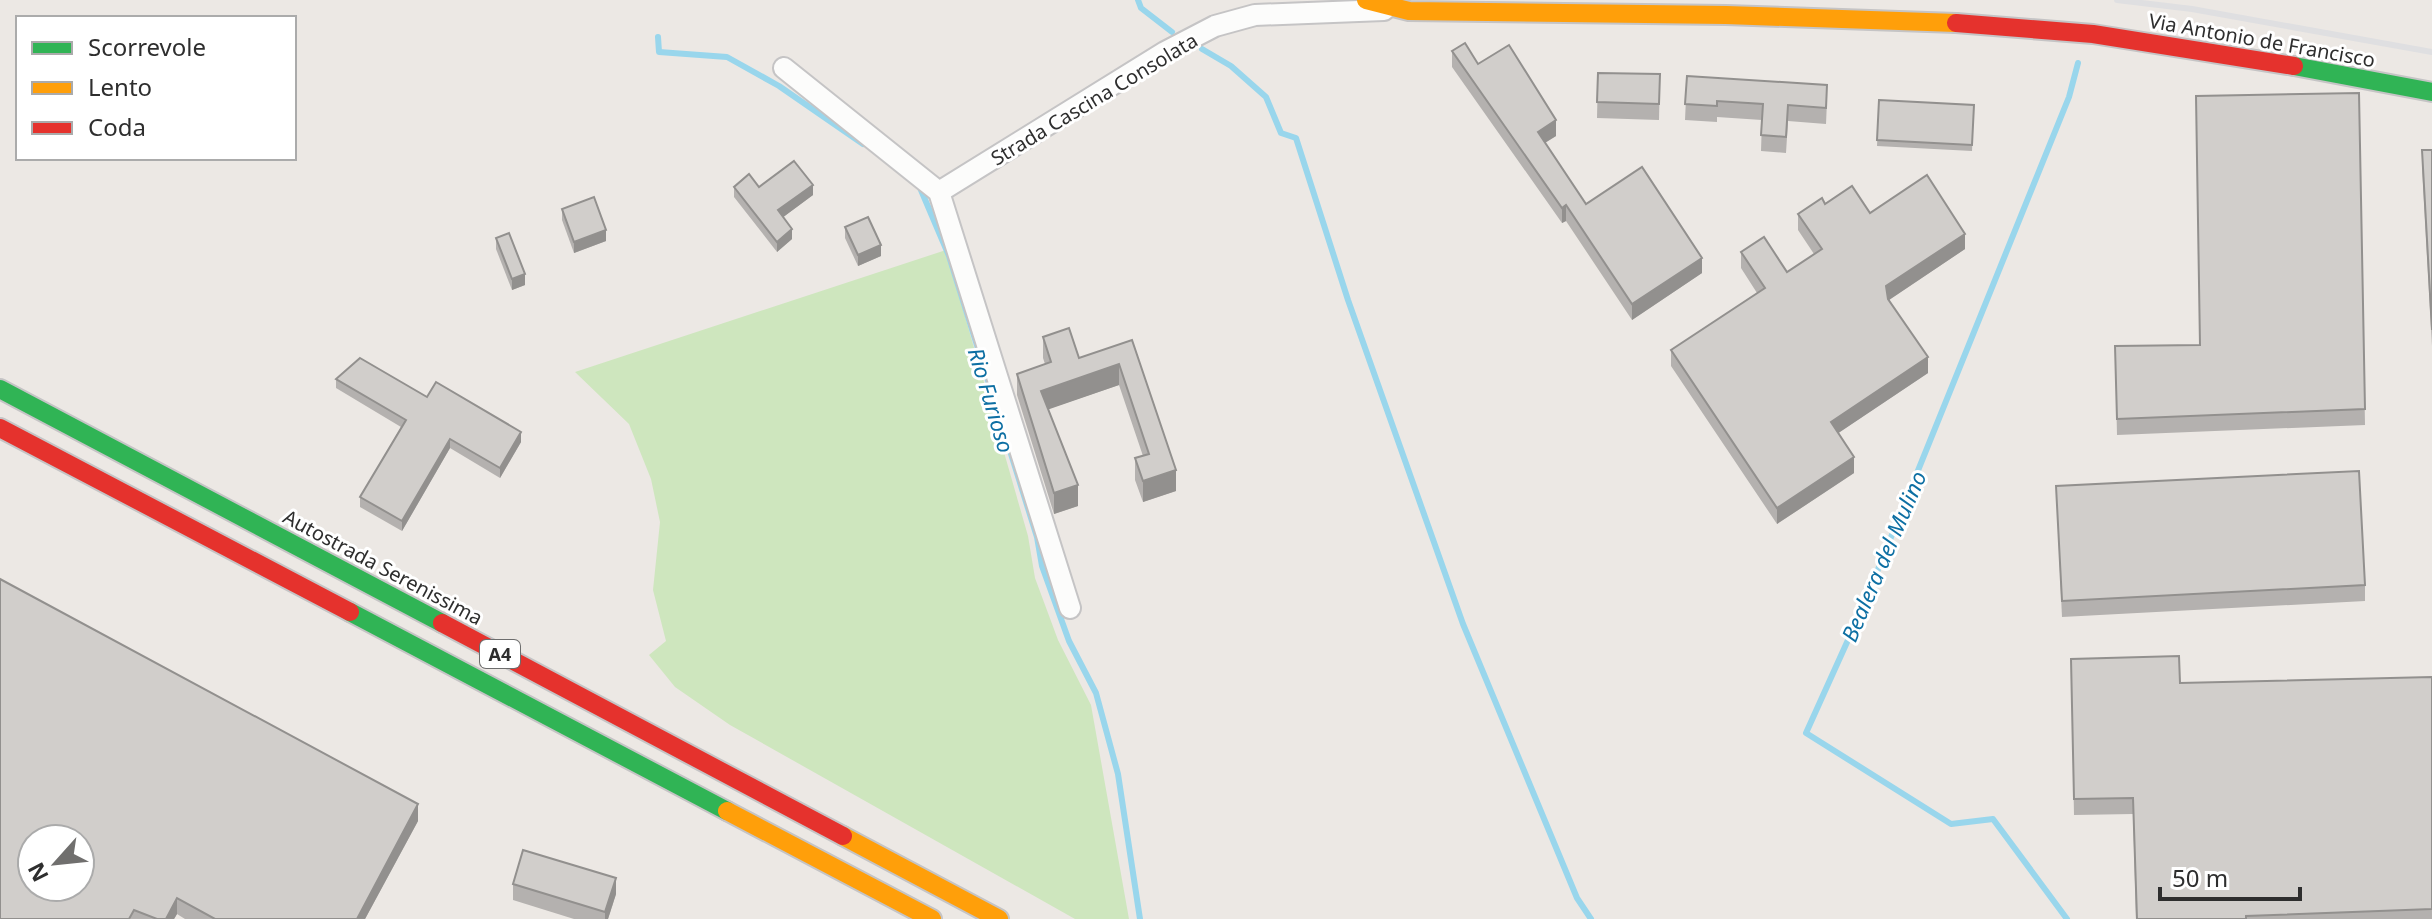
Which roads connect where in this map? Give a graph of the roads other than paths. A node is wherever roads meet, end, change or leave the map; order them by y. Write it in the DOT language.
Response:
graph roads {
  1 [pos="1366,0"];
  2 [pos="1396,10"];
  3 [pos="784,68"];
  4 [pos="2432,92"];
  5 [pos="939,192"];
  6 [pos="0,389"];
  7 [pos="0,428"];
  8 [pos="1070,608"];
  9 [pos="932,919"];
  10 [pos="999,919"];
  1 -- 2 [label="main road, Via Antonio de Francisco"];
  2 -- 4 [label="main road, Via Antonio de Francisco"];
  2 -- 5 [label="street, Strada Cascina Consolata"];
  3 -- 5 [label="street"];
  5 -- 8 [label="street"];
  6 -- 10 [label="main road, Autostrada Serenissima / A4"];
  7 -- 9 [label="main road, A4"];
}
